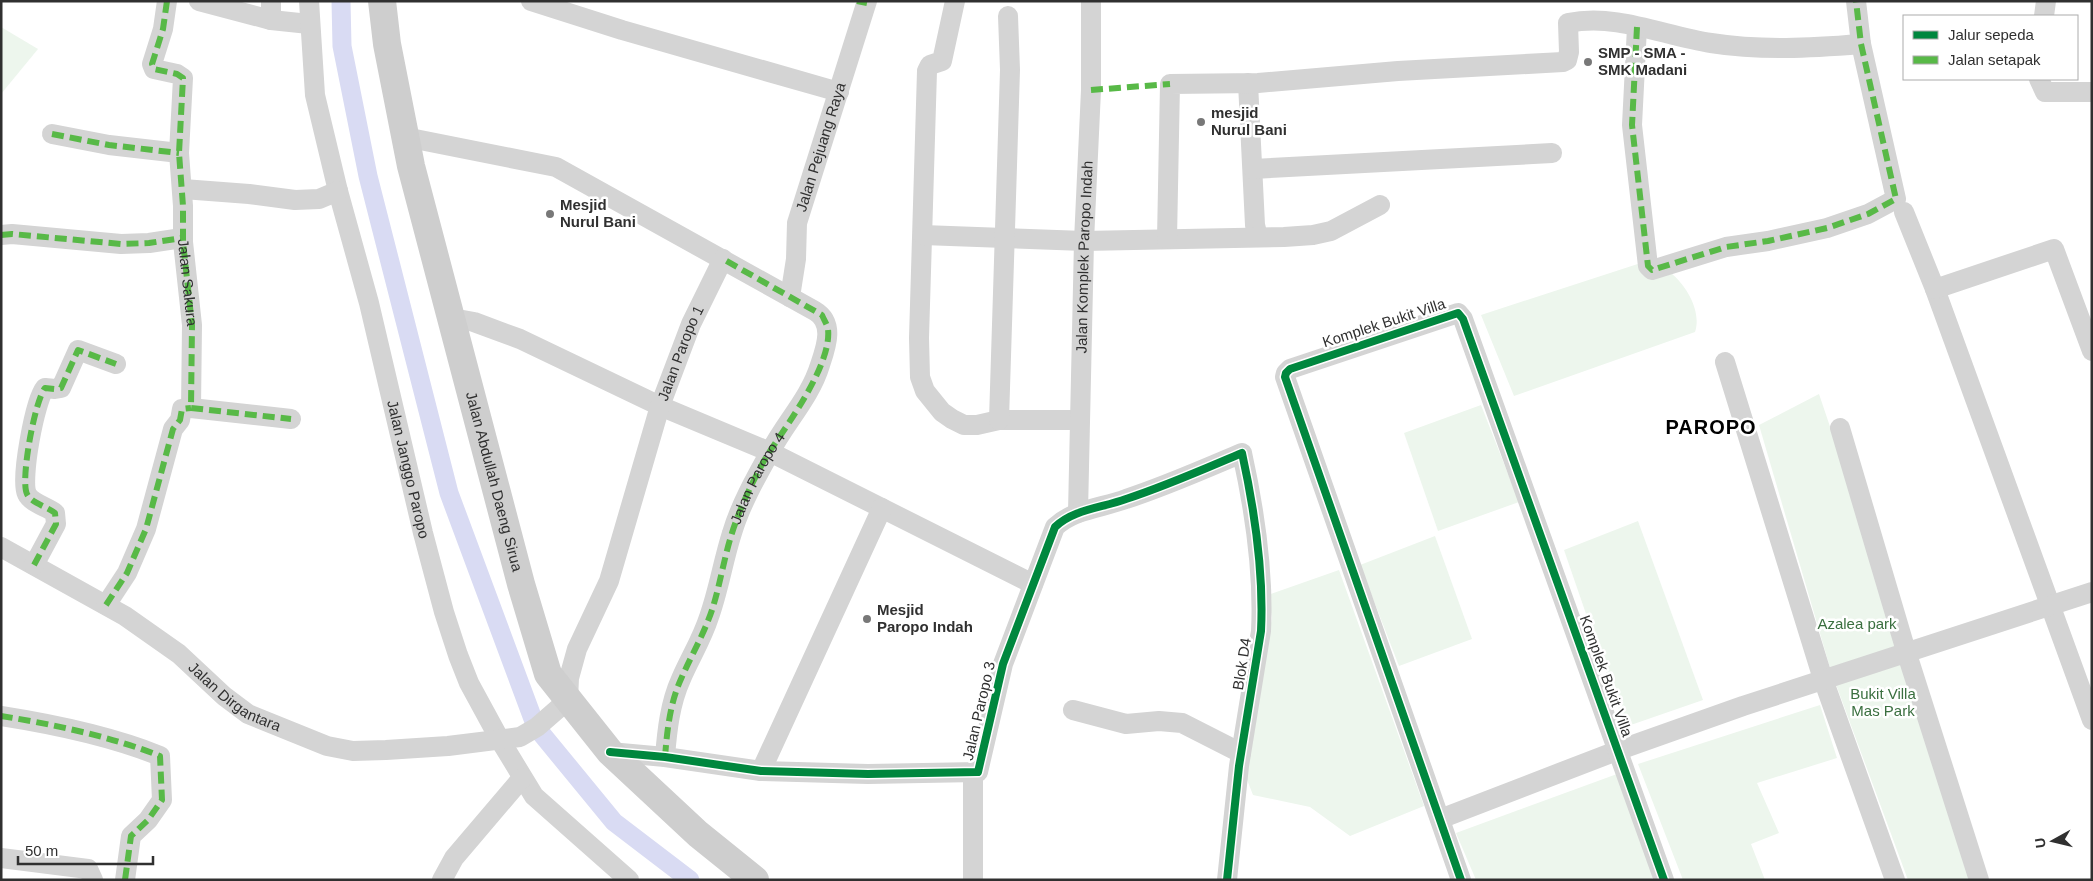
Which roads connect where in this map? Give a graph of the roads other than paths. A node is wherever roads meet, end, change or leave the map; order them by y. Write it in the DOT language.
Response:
graph roads {
  1 [pos="167,1"];
  2 [pos="199,1"];
  3 [pos="309,1"];
  4 [pos="382,1"];
  5 [pos="531,1"];
  6 [pos="956,1"];
  7 [pos="1090,1"];
  8 [pos="1856,1"];
  9 [pos="2046,1"];
  10 [pos="864,2"];
  11 [pos="1602,10"];
  12 [pos="271,11"];
  13 [pos="2044,15"];
  14 [pos="1008,16"];
  15 [pos="309,24"];
  16 [pos="1637,27"];
  17 [pos="1861,44"];
  18 [pos="2039,80"];
  19 [pos="1248,83"];
  20 [pos="839,92"];
  21 [pos="2092,92"];
  22 [pos="52,134"];
  23 [pos="405,138"];
  24 [pos="179,153"];
  25 [pos="1552,153"];
  26 [pos="1253,169"];
  27 [pos="182,189"];
  28 [pos="338,191"];
  29 [pos="1380,204"];
  30 [pos="1904,212"];
  31 [pos="1,235"];
  32 [pos="923,235"];
  33 [pos="1258,237"];
  34 [pos="182,238"];
  35 [pos="1004,238"];
  36 [pos="1167,239"];
  37 [pos="1084,241"];
  38 [pos="723,259"];
  39 [pos="1935,289"];
  40 [pos="790,297"];
  41 [pos="452,318"];
  42 [pos="2092,351"];
  43 [pos="1725,362"];
  44 [pos="116,364"];
  45 [pos="660,406"];
  46 [pos="191,408"];
  47 [pos="291,419"];
  48 [pos="999,420"];
  49 [pos="1079,420"];
  50 [pos="1840,428"];
  51 [pos="770,452"];
  52 [pos="1242,453"];
  53 [pos="882,508"];
  54 [pos="1078,513"];
  55 [pos="1,547"];
  56 [pos="34,565"];
  57 [pos="1033,584"];
  58 [pos="2092,592"];
  59 [pos="106,605"];
  60 [pos="2051,606"];
  61 [pos="1906,651"];
  62 [pos="1823,679"];
  63 [pos="568,700"];
  64 [pos="1073,710"];
  65 [pos="1,716"];
  66 [pos="2092,720"];
  67 [pos="500,740"];
  68 [pos="1619,750"];
  69 [pos="610,752"];
  70 [pos="1241,754"];
  71 [pos="665,757"];
  72 [pos="762,771"];
  73 [pos="973,773"];
  74 [pos="522,778"];
  75 [pos="1440,820"];
  76 [pos="1,858"];
  77 [pos="93,880"];
  78 [pos="125,880"];
  79 [pos="442,880"];
  80 [pos="629,880"];
  81 [pos="755,880"];
  82 [pos="974,880"];
  83 [pos="1227,880"];
  84 [pos="1461,880"];
  85 [pos="1664,880"];
  86 [pos="1895,880"];
  87 [pos="1979,880"];
  1 -- 24 [label="street"];
  2 -- 12 [label="street"];
  3 -- 15 [label="street, Jalan Janggo Paropo"];
  4 -- 23 [label="main road, Jalan Abdullah Daeng Sirua"];
  5 -- 20 [label="street"];
  6 -- 32 [label="street"];
  7 -- 37 [label="street, Jalan Komplek Paropo Indah"];
  8 -- 17 [label="street"];
  9 -- 13 [label="street"];
  10 -- 20 [label="street, Jalan Pejuang Raya"];
  11 -- 16 [label="street"];
  11 -- 19 [label="street"];
  12 -- 15 [label="street"];
  14 -- 35 [label="street"];
  15 -- 28 [label="street, Jalan Janggo Paropo"];
  16 -- 17 [label="street"];
  16 -- 17 [label="street"];
  18 -- 21 [label="street"];
  19 -- 26 [label="street"];
  19 -- 36 [label="street"];
  20 -- 40 [label="street, Jalan Pejuang Raya"];
  22 -- 24 [label="street"];
  23 -- 38 [label="street"];
  23 -- 41 [label="main road, Jalan Abdullah Daeng Sirua"];
  24 -- 27 [label="street"];
  25 -- 26 [label="street"];
  26 -- 33 [label="street"];
  27 -- 28 [label="street"];
  27 -- 34 [label="street"];
  28 -- 67 [label="street, Jalan Janggo Paropo"];
  29 -- 33 [label="street"];
  30 -- 39 [label="street"];
  31 -- 34 [label="street, Jalan Sakura"];
  32 -- 35 [label="street"];
  32 -- 48 [label="street"];
  33 -- 36 [label="street"];
  34 -- 46 [label="street, Jalan Sakura"];
  35 -- 37 [label="street"];
  35 -- 48 [label="street"];
  36 -- 37 [label="street"];
  37 -- 49 [label="street, Jalan Komplek Paropo Indah"];
  38 -- 40 [label="street, Jalan Paropo 4"];
  38 -- 45 [label="street, Jalan Paropo 1"];
  39 -- 42 [label="street"];
  39 -- 60 [label="street"];
  40 -- 51 [label="street, Jalan Paropo 4"];
  41 -- 45 [label="street"];
  41 -- 63 [label="main road, Jalan Abdullah Daeng Sirua"];
  43 -- 62 [label="street"];
  44 -- 56 [label="street"];
  45 -- 51 [label="street"];
  45 -- 63 [label="street, Jalan Paropo 1"];
  46 -- 47 [label="street"];
  46 -- 59 [label="street"];
  48 -- 49 [label="street"];
  49 -- 54 [label="street, Jalan Komplek Paropo Indah"];
  50 -- 61 [label="street"];
  51 -- 53 [label="street"];
  51 -- 71 [label="street, Jalan Paropo 4"];
  52 -- 54 [label="street, Jalan Paropo 3"];
  52 -- 70 [label="street, Blok D4"];
  53 -- 57 [label="street"];
  53 -- 72 [label="street"];
  54 -- 57 [label="street, Jalan Paropo 3"];
  55 -- 56 [label="street, Jalan Dirgantara"];
  56 -- 59 [label="street, Jalan Dirgantara"];
  57 -- 73 [label="street, Jalan Paropo 3"];
  58 -- 60 [label="street"];
  59 -- 67 [label="street, Jalan Dirgantara"];
  60 -- 61 [label="street"];
  60 -- 66 [label="street"];
  61 -- 62 [label="street"];
  61 -- 87 [label="street"];
  62 -- 68 [label="street"];
  62 -- 86 [label="street"];
  63 -- 67 [label="street"];
  63 -- 69 [label="main road, Jalan Abdullah Daeng Sirua"];
  64 -- 70 [label="street"];
  65 -- 78 [label="street"];
  67 -- 74 [label="street, Jalan Janggo Paropo"];
  68 -- 75 [label="street"];
  68 -- 75 [label="street, Komplek Bukit Villa"];
  68 -- 85 [label="street, Komplek Bukit Villa"];
  69 -- 71 [label="street, Jalan Paropo 3"];
  69 -- 81 [label="main road, Jalan Abdullah Daeng Sirua"];
  70 -- 83 [label="street, Blok D4"];
  71 -- 72 [label="street, Jalan Paropo 3"];
  72 -- 73 [label="street, Jalan Paropo 3"];
  73 -- 82 [label="street"];
  74 -- 79 [label="street"];
  74 -- 80 [label="street, Jalan Janggo Paropo"];
  75 -- 84 [label="street, Komplek Bukit Villa"];
  76 -- 77 [label="street"];
}
